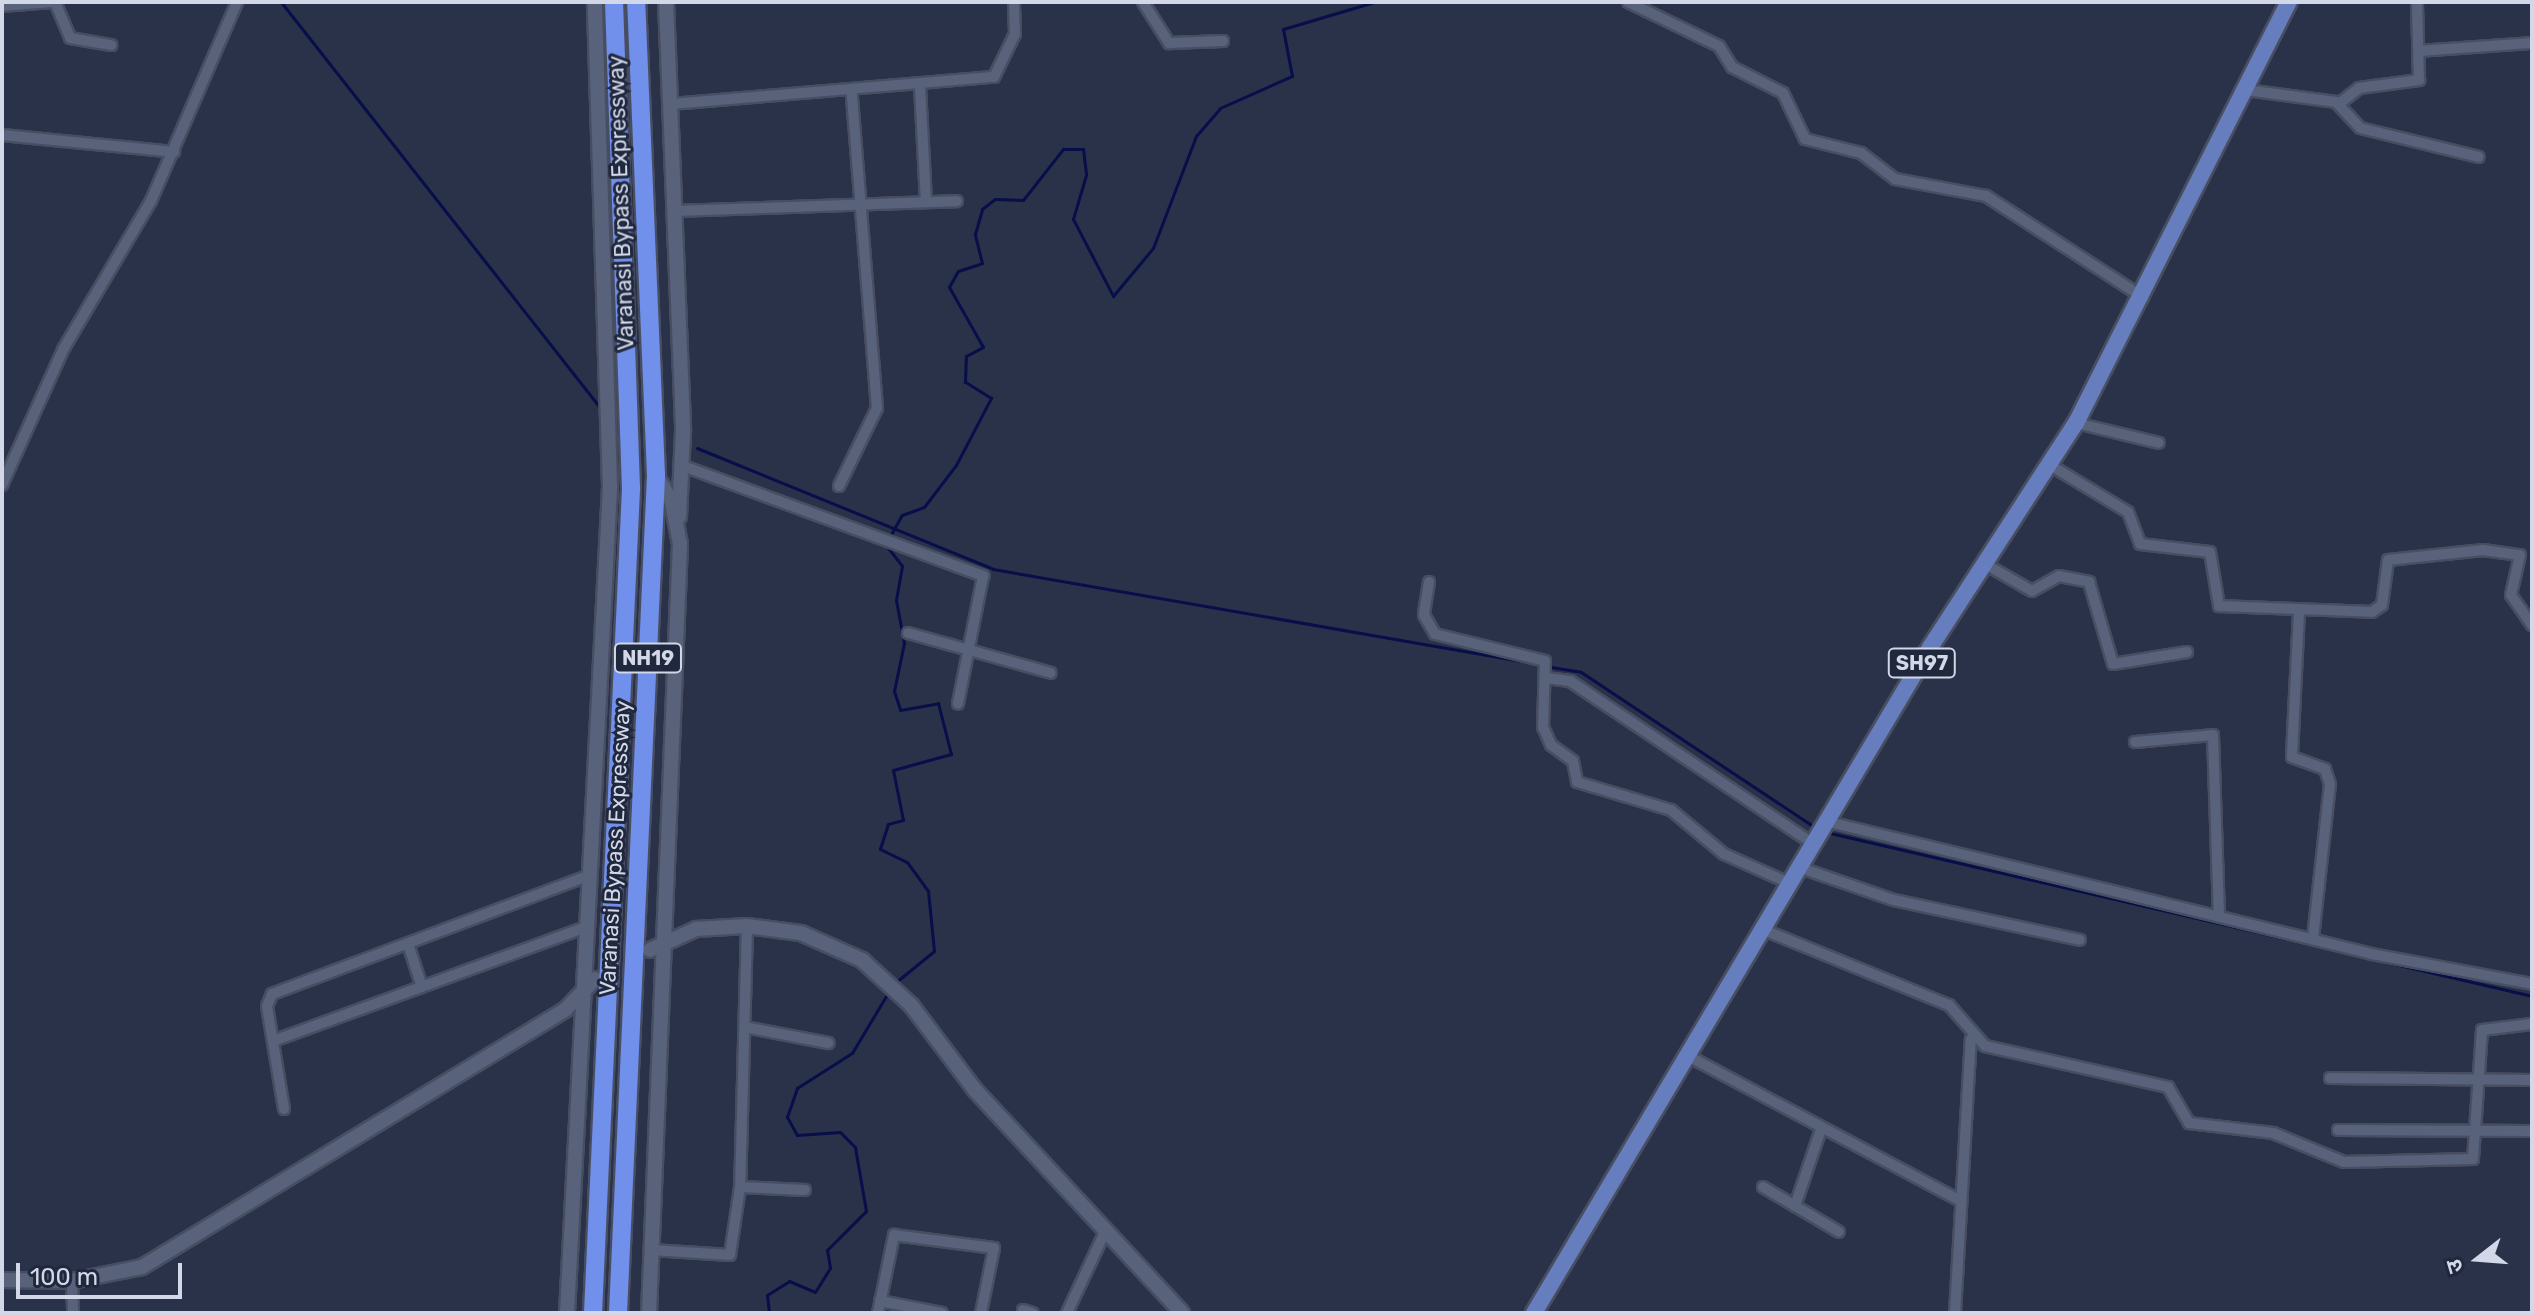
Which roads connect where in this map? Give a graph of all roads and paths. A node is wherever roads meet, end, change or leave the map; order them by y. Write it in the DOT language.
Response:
graph roads {
  1 [pos="54,2"];
  2 [pos="237,2"];
  3 [pos="595,2"];
  4 [pos="614,2"];
  5 [pos="636,2"];
  6 [pos="666,2"];
  7 [pos="1014,2"];
  8 [pos="1143,2"];
  9 [pos="1628,2"];
  10 [pos="2289,2"];
  11 [pos="2417,2"];
  12 [pos="2,6"];
  13 [pos="1223,41"];
  14 [pos="2532,43"];
  15 [pos="111,45"];
  16 [pos="2420,51"];
  17 [pos="920,87"];
  18 [pos="2246,90"];
  19 [pos="852,94"];
  20 [pos="2340,103"];
  21 [pos="670,104"];
  22 [pos="2,135"];
  23 [pos="174,152"];
  24 [pos="2479,157"];
  25 [pos="859,200"];
  26 [pos="926,200"];
  27 [pos="957,201"];
  28 [pos="674,211"];
  29 [pos="2143,297"];
  30 [pos="2076,423"];
  31 [pos="2159,443"];
  32 [pos="2050,465"];
  33 [pos="683,466"];
  34 [pos="656,475"];
  35 [pos="2,485"];
  36 [pos="839,486"];
  37 [pos="678,519"];
  38 [pos="1985,564"];
  39 [pos="1429,582"];
  40 [pos="2299,612"];
  41 [pos="2532,625"];
  42 [pos="908,633"];
  43 [pos="970,651"];
  44 [pos="2187,652"];
  45 [pos="1051,673"];
  46 [pos="1546,678"];
  47 [pos="958,704"];
  48 [pos="2135,742"];
  49 [pos="1829,822"];
  50 [pos="1815,845"];
  51 [pos="1801,868"];
  52 [pos="590,875"];
  53 [pos="1791,884"];
  54 [pos="2219,916"];
  55 [pos="747,926"];
  56 [pos="587,927"];
  57 [pos="1764,930"];
  58 [pos="2313,939"];
  59 [pos="2080,940"];
  60 [pos="667,943"];
  61 [pos="408,944"];
  62 [pos="650,950"];
  63 [pos="595,979"];
  64 [pos="2532,984"];
  65 [pos="422,987"];
  66 [pos="580,995"];
  67 [pos="2532,1024"];
  68 [pos="745,1027"];
  69 [pos="1971,1039"];
  70 [pos="273,1041"];
  71 [pos="828,1043"];
  72 [pos="1690,1057"];
  73 [pos="2330,1078"];
  74 [pos="2481,1080"];
  75 [pos="2532,1080"];
  76 [pos="284,1109"];
  77 [pos="1821,1129"];
  78 [pos="2338,1130"];
  79 [pos="2479,1131"];
  80 [pos="2532,1131"];
  81 [pos="740,1187"];
  82 [pos="1763,1187"];
  83 [pos="805,1190"];
  84 [pos="1961,1201"];
  85 [pos="1795,1206"];
  86 [pos="1105,1232"];
  87 [pos="1839,1232"];
  88 [pos="652,1250"];
  89 [pos="2,1280"];
  90 [pos="72,1281"];
  91 [pos="880,1301"];
  92 [pos="73,1313"];
  93 [pos="567,1313"];
  94 [pos="593,1313"];
  95 [pos="618,1313"];
  96 [pos="649,1313"];
  97 [pos="878,1313"];
  98 [pos="942,1313"];
  99 [pos="981,1313"];
  100 [pos="1067,1313"];
  101 [pos="1182,1313"];
  102 [pos="1534,1313"];
  103 [pos="1955,1313"];
  1 -- 12 [label="street"];
  1 -- 15 [label="street"];
  2 -- 23 [label="street"];
  3 -- 52 [label="street"];
  4 -- 94 [label="highway, Varanasi Bypass Expressway / NH19"];
  5 -- 34 [label="highway, Varanasi Bypass Expressway / NH19"];
  6 -- 21 [label="street"];
  7 -- 17 [label="street"];
  8 -- 13 [label="street"];
  9 -- 29 [label="street"];
  10 -- 18 [label="main road, SH97"];
  11 -- 16 [label="street"];
  14 -- 16 [label="street"];
  16 -- 20 [label="street"];
  17 -- 19 [label="street"];
  17 -- 26 [label="street"];
  18 -- 20 [label="street"];
  18 -- 29 [label="main road, SH97"];
  19 -- 21 [label="street"];
  19 -- 25 [label="street"];
  20 -- 24 [label="street"];
  21 -- 28 [label="street"];
  22 -- 23 [label="street"];
  23 -- 35 [label="street"];
  25 -- 26 [label="street"];
  25 -- 28 [label="street"];
  25 -- 36 [label="street"];
  26 -- 27 [label="street"];
  28 -- 33 [label="street"];
  29 -- 30 [label="main road, SH97"];
  30 -- 31 [label="street"];
  30 -- 32 [label="main road, SH97"];
  32 -- 38 [label="main road, SH97"];
  32 -- 40 [label="street"];
  33 -- 37 [label="street"];
  33 -- 43 [label="street"];
  34 -- 37 [label="street"];
  34 -- 95 [label="highway, Varanasi Bypass Expressway / NH19"];
  37 -- 60 [label="street"];
  38 -- 44 [label="street"];
  38 -- 49 [label="main road, SH97"];
  39 -- 46 [label="street"];
  40 -- 41 [label="street"];
  40 -- 58 [label="street"];
  42 -- 43 [label="street"];
  43 -- 45 [label="street"];
  43 -- 47 [label="street"];
  46 -- 50 [label="street"];
  46 -- 53 [label="street"];
  48 -- 54 [label="street"];
  49 -- 50 [label="main road, SH97"];
  49 -- 54 [label="street"];
  50 -- 51 [label="main road, SH97"];
  51 -- 53 [label="main road, SH97"];
  51 -- 59 [label="street"];
  52 -- 56 [label="street"];
  52 -- 61 [label="street"];
  53 -- 57 [label="main road, SH97"];
  54 -- 58 [label="street"];
  55 -- 60 [label="street"];
  55 -- 68 [label="street"];
  55 -- 86 [label="street"];
  56 -- 65 [label="street"];
  56 -- 66 [label="street"];
  57 -- 69 [label="street"];
  57 -- 72 [label="main road, SH97"];
  58 -- 64 [label="street"];
  60 -- 62 [label="street"];
  60 -- 88 [label="street"];
  61 -- 65 [label="street"];
  61 -- 70 [label="street"];
  63 -- 66 [label="street"];
  65 -- 70 [label="street"];
  66 -- 90 [label="street"];
  66 -- 93 [label="street"];
  67 -- 74 [label="street"];
  68 -- 71 [label="street"];
  68 -- 81 [label="street"];
  69 -- 79 [label="street"];
  69 -- 84 [label="street"];
  70 -- 76 [label="street"];
  72 -- 77 [label="street"];
  72 -- 102 [label="main road, SH97"];
  73 -- 74 [label="street"];
  74 -- 75 [label="street"];
  74 -- 79 [label="street"];
  77 -- 84 [label="street"];
  77 -- 85 [label="street"];
  78 -- 79 [label="street"];
  79 -- 80 [label="street"];
  81 -- 83 [label="street"];
  81 -- 88 [label="street"];
  82 -- 85 [label="street"];
  84 -- 103 [label="street"];
  85 -- 87 [label="street"];
  86 -- 100 [label="street"];
  86 -- 101 [label="street"];
  88 -- 96 [label="street"];
  89 -- 90 [label="street"];
  90 -- 92 [label="street"];
  91 -- 97 [label="street"];
  91 -- 98 [label="street"];
  91 -- 99 [label="street"];
}
